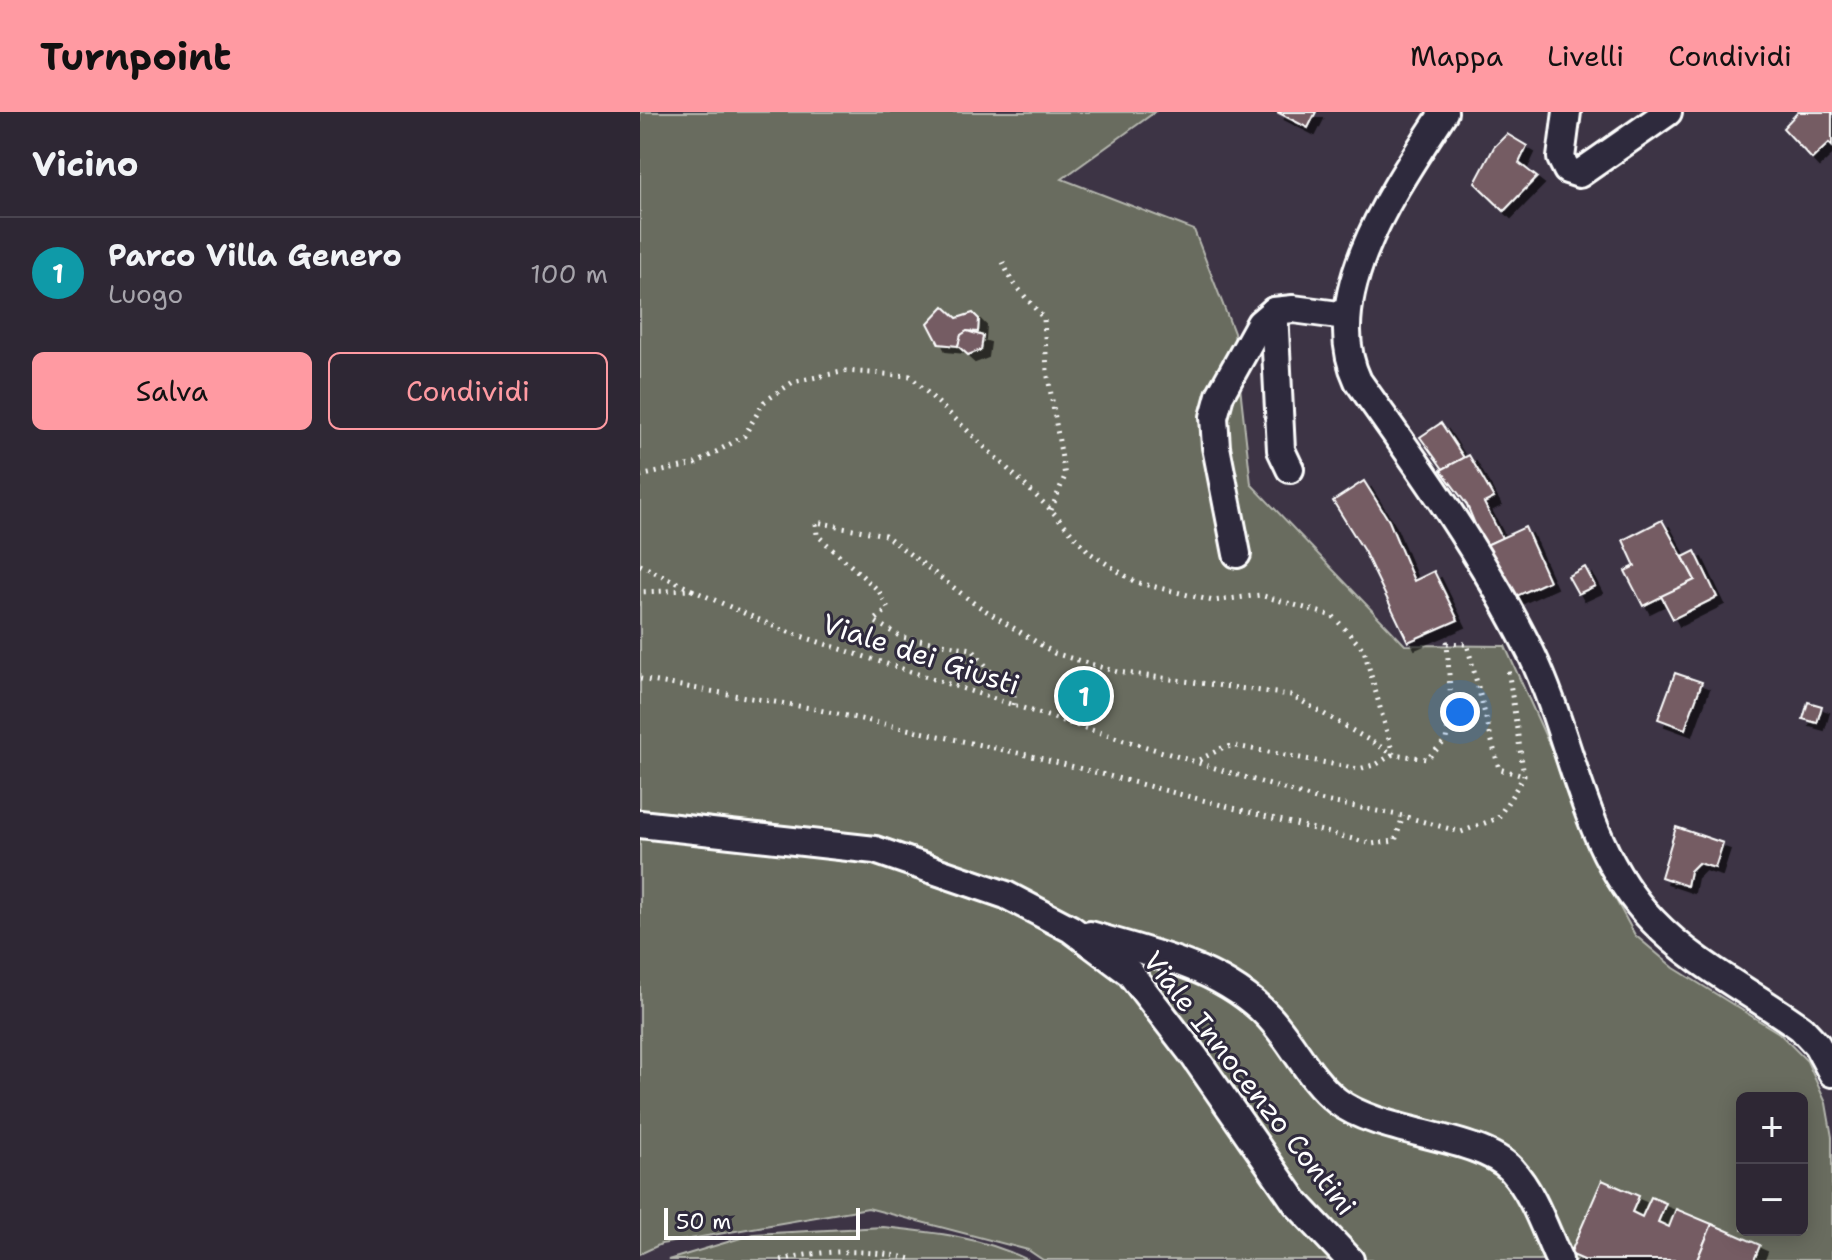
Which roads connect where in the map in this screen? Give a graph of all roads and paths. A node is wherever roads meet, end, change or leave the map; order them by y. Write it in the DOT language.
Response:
graph roads {
  1 [pos="1444,112"];
  2 [pos="1567,112"];
  3 [pos="1668,112"];
  4 [pos="1003,262"];
  5 [pos="1274,311"];
  6 [pos="1346,316"];
  7 [pos="1290,469"];
  8 [pos="640,476"];
  9 [pos="1051,510"];
  10 [pos="1237,554"];
  11 [pos="640,565"];
  12 [pos="692,590"];
  13 [pos="640,592"];
  14 [pos="1515,622"];
  15 [pos="640,679"];
  16 [pos="1013,705"];
  17 [pos="1393,754"];
  18 [pos="1195,762"];
  19 [pos="1524,776"];
  20 [pos="1403,816"];
  21 [pos="640,824"];
  22 [pos="1071,929"];
  23 [pos="1831,1069"];
  24 [pos="781,1260"];
  25 [pos="915,1260"];
  26 [pos="1350,1260"];
  27 [pos="1559,1260"];
  1 -- 6 [label="street"];
  2 -- 3 [label="street"];
  4 -- 9 [label="path"];
  5 -- 6 [label="street"];
  5 -- 7 [label="street"];
  5 -- 10 [label="street"];
  6 -- 14 [label="street"];
  8 -- 9 [label="path"];
  9 -- 17 [label="path"];
  11 -- 12 [label="path, Viale dei Giusti"];
  12 -- 13 [label="path"];
  12 -- 16 [label="path, Viale dei Giusti"];
  14 -- 19 [label="path"];
  14 -- 23 [label="street"];
  15 -- 20 [label="path"];
  16 -- 17 [label="path"];
  16 -- 18 [label="path, Viale dei Giusti"];
  17 -- 18 [label="path"];
  17 -- 19 [label="path"];
  18 -- 20 [label="path, Viale dei Giusti"];
  19 -- 20 [label="path, Viale dei Giusti"];
  21 -- 22 [label="street, Viale Innocenzo Contini"];
  22 -- 26 [label="street, Viale Innocenzo Contini"];
  22 -- 27 [label="street"];
  24 -- 25 [label="path"];
}
